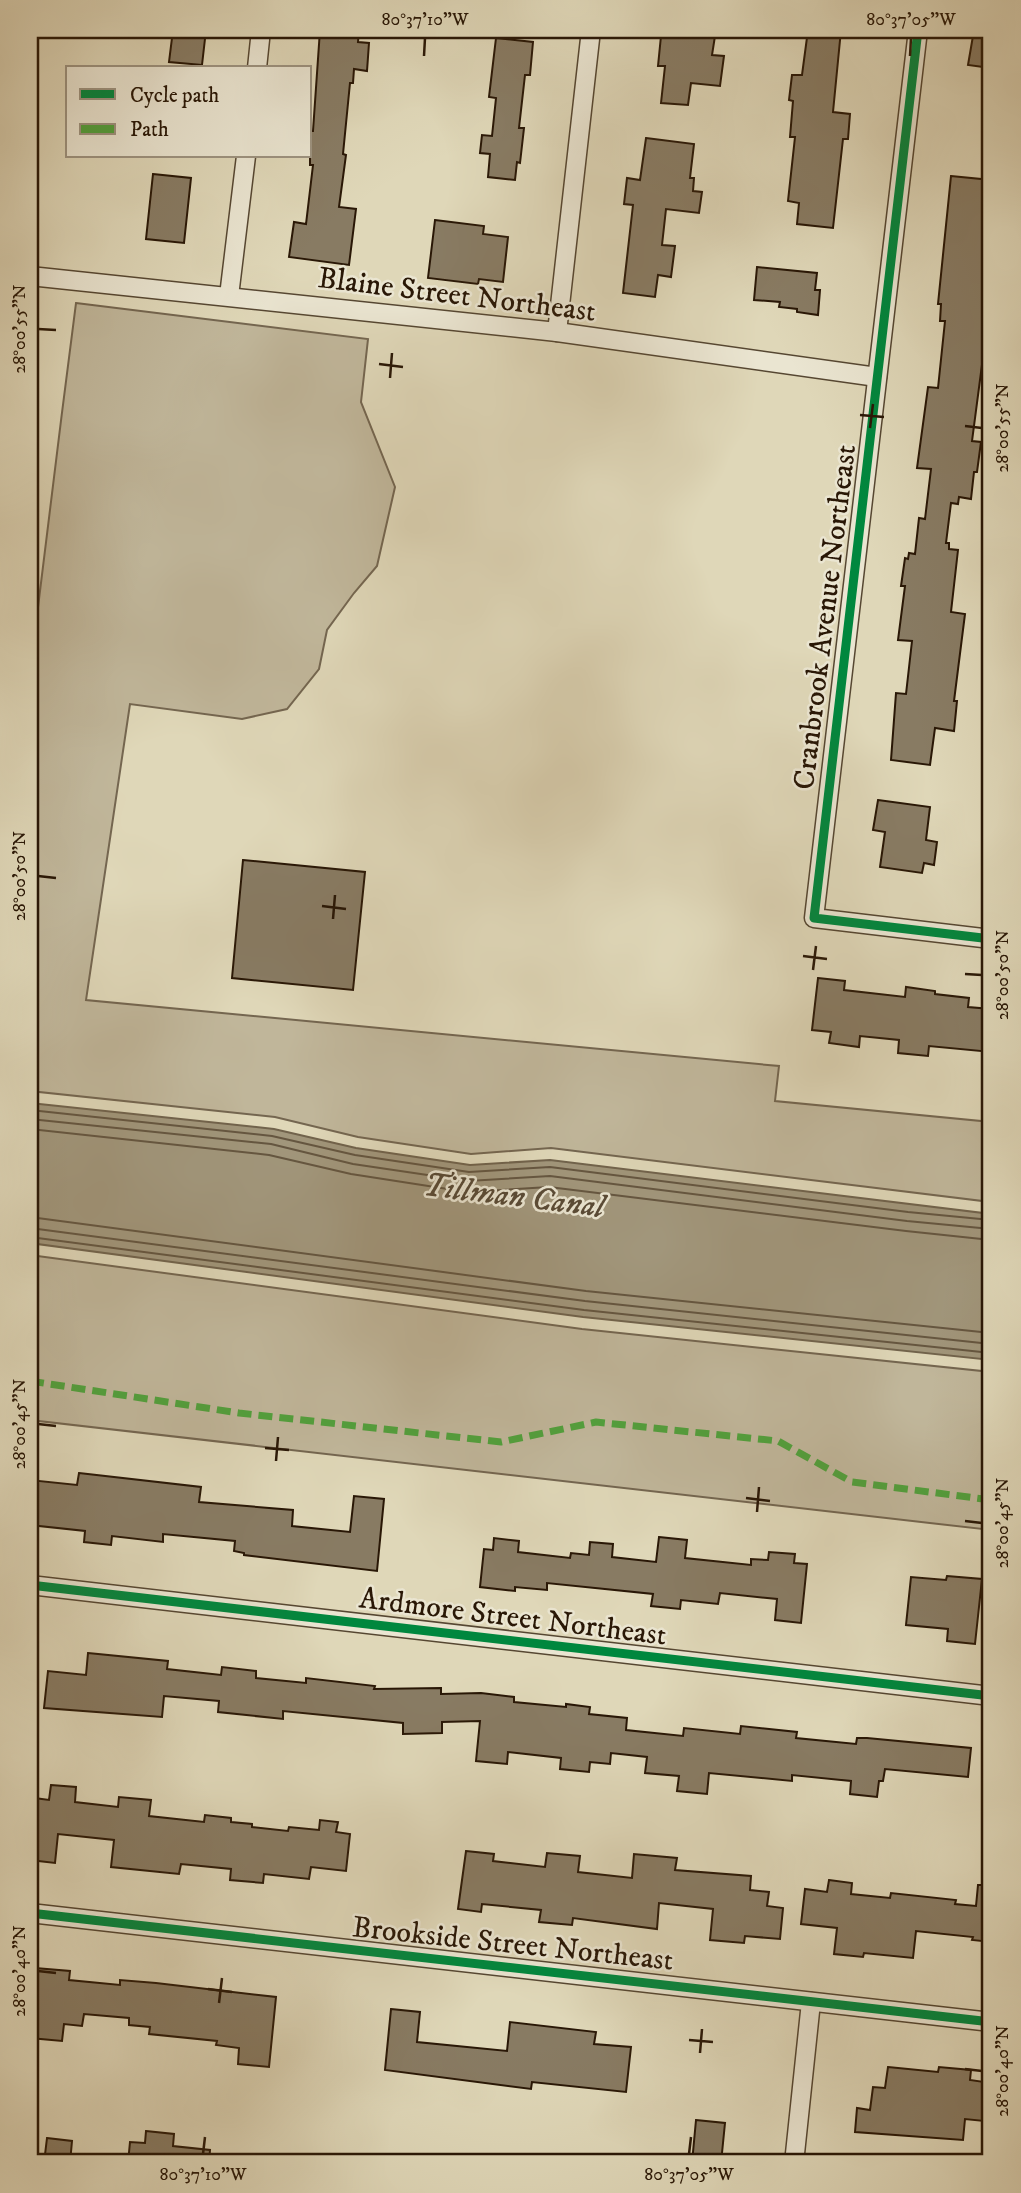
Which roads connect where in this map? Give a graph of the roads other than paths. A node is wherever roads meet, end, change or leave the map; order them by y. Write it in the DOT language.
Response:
graph roads {
  1 [pos="261,30"];
  2 [pos="592,30"];
  3 [pos="918,30"];
  4 [pos="257,66"];
  5 [pos="246,158"];
  6 [pos="30,276"];
  7 [pos="229,296"];
  8 [pos="557,332"];
  9 [pos="877,377"];
  10 [pos="991,939"];
  11 [pos="30,1585"];
  12 [pos="991,1696"];
  13 [pos="30,1913"];
  14 [pos="811,2002"];
  15 [pos="991,2022"];
  16 [pos="794,2163"];
  1 -- 4 [label="street"];
  2 -- 8 [label="street"];
  3 -- 9 [label="street, Cranbrook Avenue Northeast"];
  5 -- 7 [label="street"];
  6 -- 7 [label="street, Blaine Street Northeast"];
  7 -- 8 [label="street, Blaine Street Northeast"];
  8 -- 9 [label="street, Blaine Street Northeast"];
  9 -- 10 [label="street, Cranbrook Avenue Northeast"];
  11 -- 12 [label="street, Ardmore Street Northeast"];
  13 -- 14 [label="street, Brookside Street Northeast"];
  14 -- 15 [label="street, Brookside Street Northeast"];
  14 -- 16 [label="street"];
}
